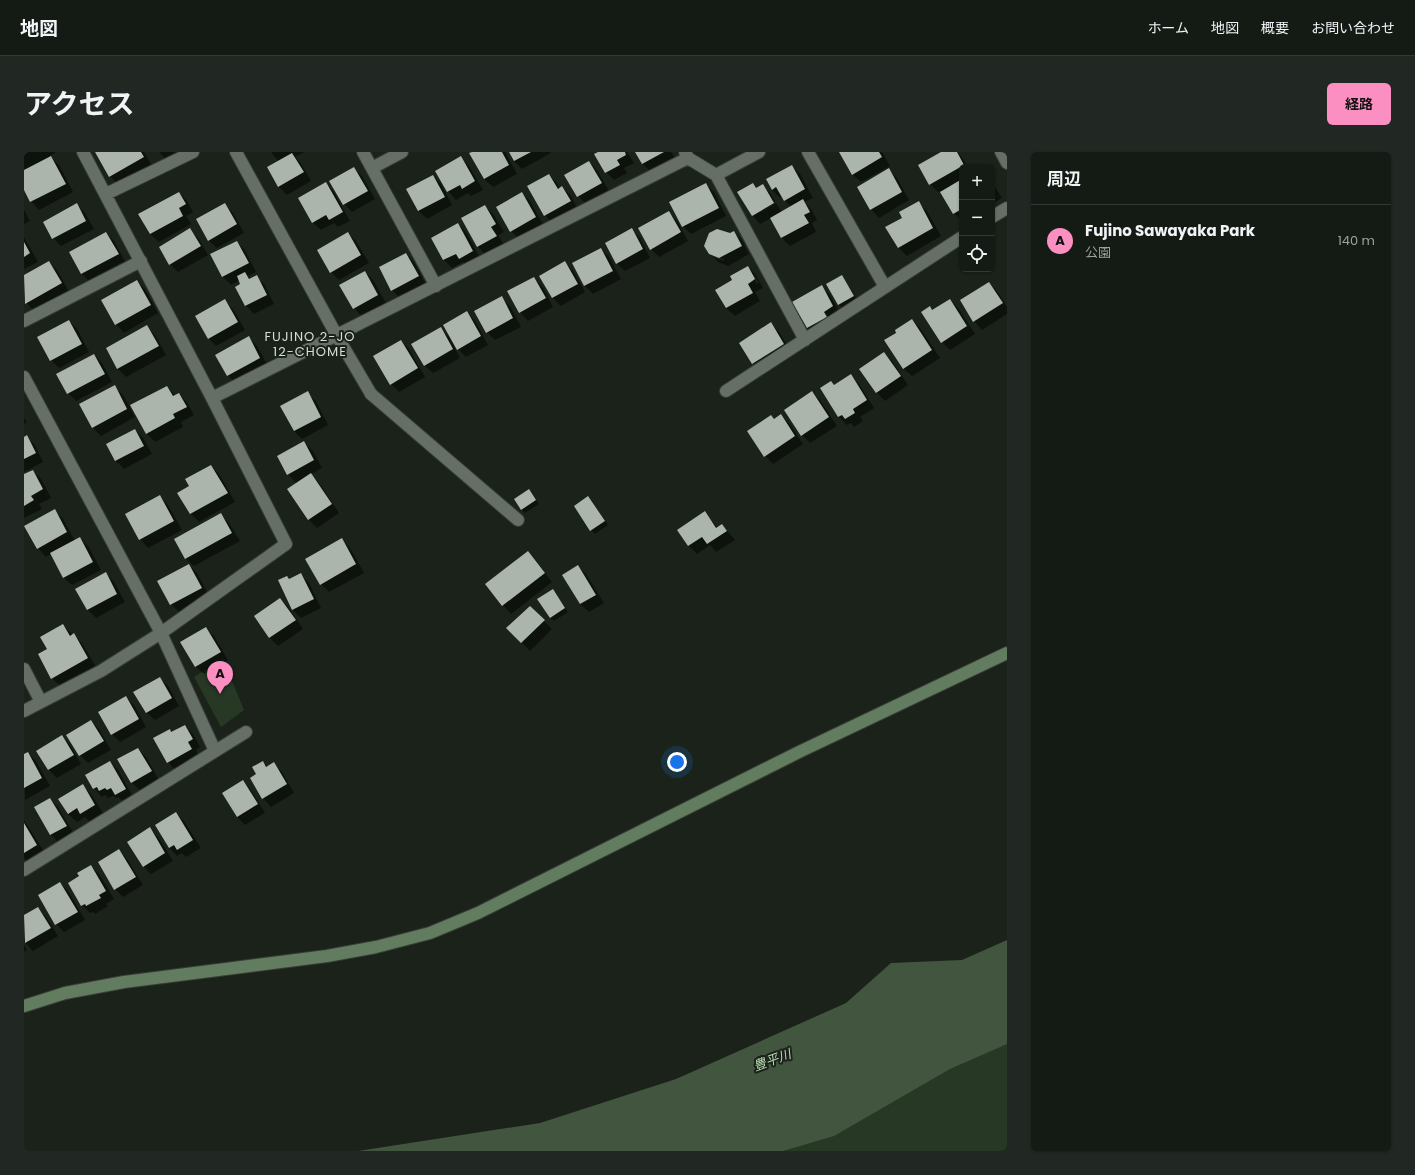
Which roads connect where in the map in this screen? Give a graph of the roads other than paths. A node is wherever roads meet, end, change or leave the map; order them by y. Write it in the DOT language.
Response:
graph roads {
  1 [pos="84,152"];
  2 [pos="193,152"];
  3 [pos="236,152"];
  4 [pos="363,152"];
  5 [pos="402,152"];
  6 [pos="759,152"];
  7 [pos="808,152"];
  8 [pos="1001,152"];
  9 [pos="687,155"];
  10 [pos="1007,163"];
  11 [pos="372,168"];
  12 [pos="716,175"];
  13 [pos="106,194"];
  14 [pos="1007,208"];
  15 [pos="995,215"];
  16 [pos="959,239"];
  17 [pos="140,261"];
  18 [pos="436,286"];
  19 [pos="885,287"];
  20 [pos="24,321"];
  21 [pos="337,336"];
  22 [pos="805,340"];
  23 [pos="24,377"];
  24 [pos="726,391"];
  25 [pos="212,398"];
  26 [pos="518,520"];
  27 [pos="161,633"];
  28 [pos="1007,652"];
  29 [pos="24,669"];
  30 [pos="42,702"];
  31 [pos="24,710"];
  32 [pos="246,732"];
  33 [pos="215,751"];
  34 [pos="24,870"];
  35 [pos="24,1006"];
  1 -- 13 [label="street"];
  2 -- 13 [label="street"];
  3 -- 21 [label="street"];
  4 -- 11 [label="street"];
  5 -- 11 [label="street"];
  6 -- 12 [label="street"];
  7 -- 19 [label="street"];
  8 -- 10 [label="street"];
  9 -- 12 [label="street"];
  9 -- 18 [label="street"];
  11 -- 18 [label="street"];
  12 -- 22 [label="street"];
  13 -- 17 [label="street"];
  14 -- 15 [label="street"];
  16 -- 19 [label="street"];
  17 -- 20 [label="street"];
  17 -- 25 [label="street"];
  18 -- 21 [label="street"];
  19 -- 22 [label="street"];
  21 -- 25 [label="street"];
  21 -- 26 [label="street"];
  22 -- 24 [label="street"];
  23 -- 27 [label="street"];
  25 -- 27 [label="street"];
  27 -- 30 [label="street"];
  27 -- 33 [label="street"];
  28 -- 35 [label="street"];
  29 -- 30 [label="street"];
  30 -- 31 [label="street"];
  32 -- 33 [label="street"];
  33 -- 34 [label="street"];
}
